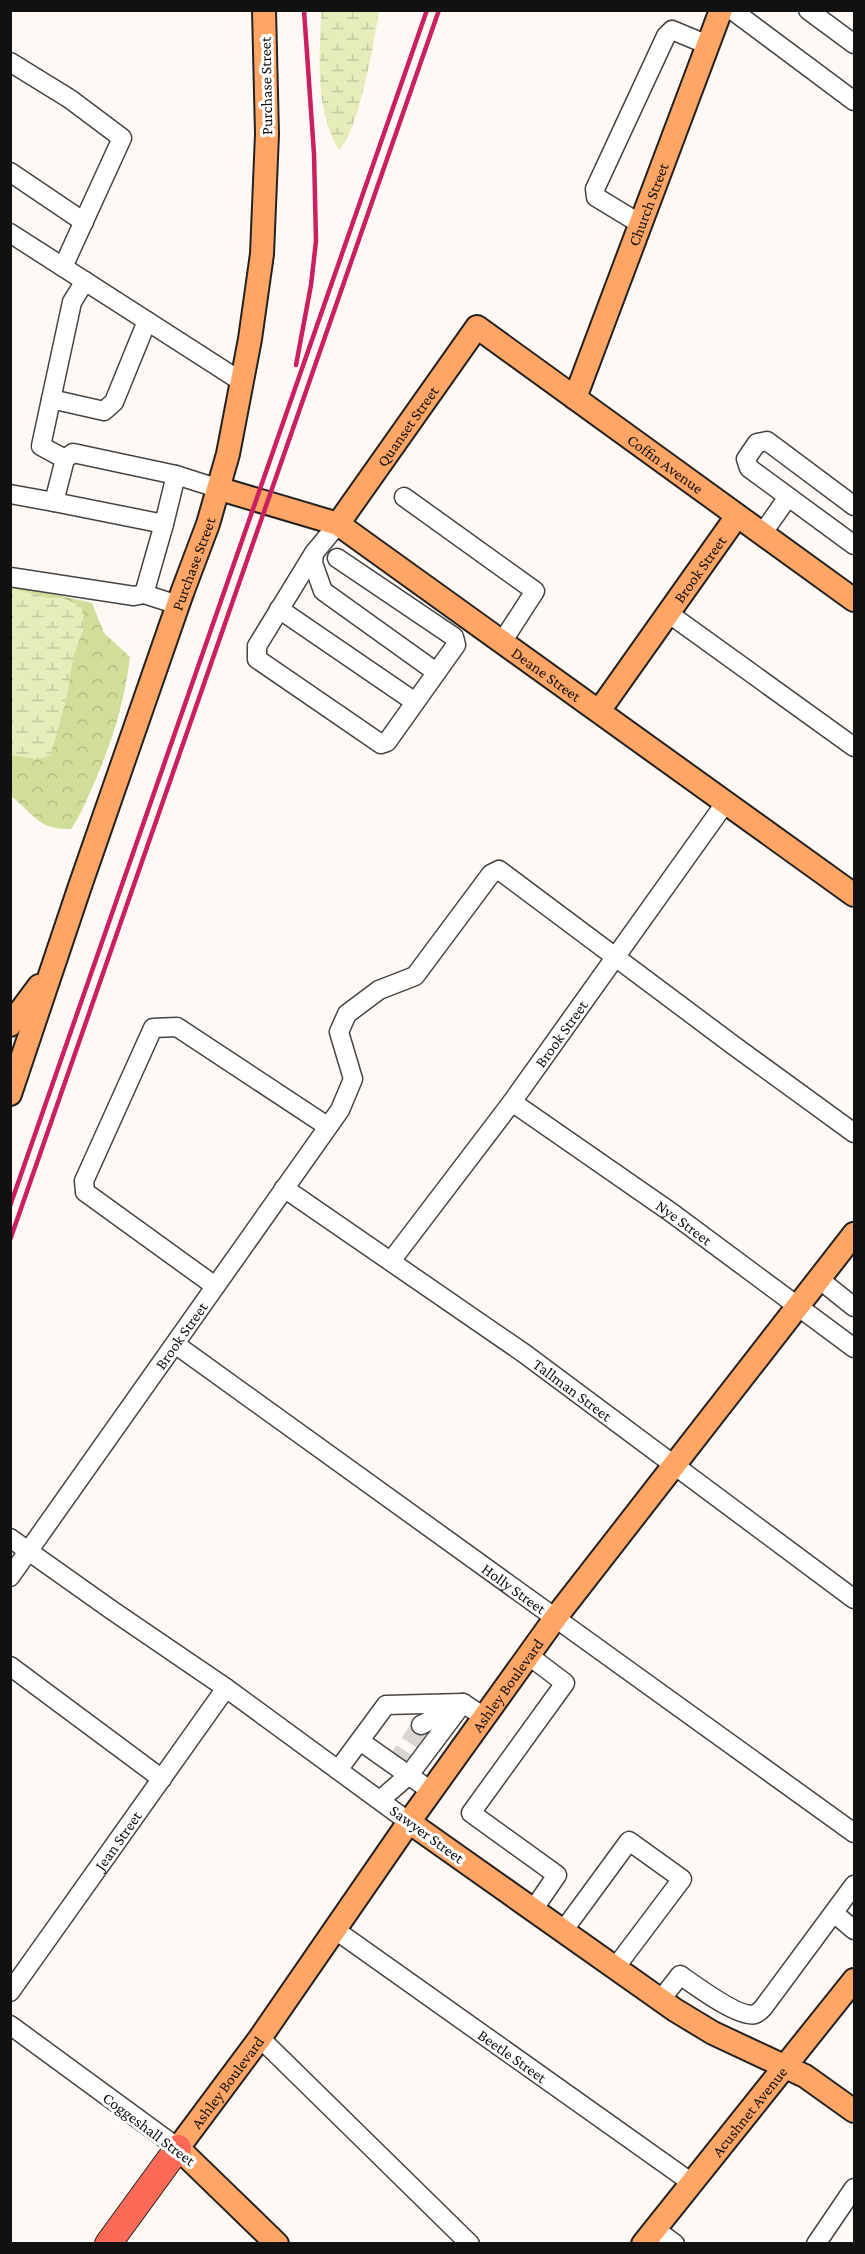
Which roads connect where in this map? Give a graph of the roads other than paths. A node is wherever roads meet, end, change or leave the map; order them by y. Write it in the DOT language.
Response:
graph roads {
  1 [pos="264,10"];
  2 [pos="721,10"];
  3 [pos="732,10"];
  4 [pos="808,10"];
  5 [pos="855,44"];
  6 [pos="708,45"];
  7 [pos="10,62"];
  8 [pos="855,101"];
  9 [pos="10,172"];
  10 [pos="84,222"];
  11 [pos="642,225"];
  12 [pos="10,233"];
  13 [pos="63,267"];
  14 [pos="86,281"];
  15 [pos="147,321"];
  16 [pos="477,327"];
  17 [pos="242,382"];
  18 [pos="575,398"];
  19 [pos="51,399"];
  20 [pos="64,459"];
  21 [pos="176,475"];
  22 [pos="220,489"];
  23 [pos="10,494"];
  24 [pos="788,496"];
  25 [pos="404,497"];
  26 [pos="54,502"];
  27 [pos="855,506"];
  28 [pos="737,516"];
  29 [pos="164,524"];
  30 [pos="338,524"];
  31 [pos="762,534"];
  32 [pos="855,545"];
  33 [pos="314,553"];
  34 [pos="337,558"];
  35 [pos="10,577"];
  36 [pos="144,594"];
  37 [pos="855,600"];
  38 [pos="178,605"];
  39 [pos="279,609"];
  40 [pos="668,613"];
  41 [pos="502,642"];
  42 [pos="436,672"];
  43 [pos="415,702"];
  44 [pos="599,711"];
  45 [pos="855,747"];
  46 [pos="726,802"];
  47 [pos="855,895"];
  48 [pos="615,958"];
  49 [pos="51,971"];
  50 [pos="10,1024"];
  51 [pos="10,1094"];
  52 [pos="512,1102"];
  53 [pos="330,1123"];
  54 [pos="855,1133"];
  55 [pos="284,1188"];
  56 [pos="855,1234"];
  57 [pos="391,1261"];
  58 [pos="819,1279"];
  59 [pos="216,1286"];
  60 [pos="797,1307"];
  61 [pos="855,1307"];
  62 [pos="175,1344"];
  63 [pos="855,1348"];
  64 [pos="672,1466"];
  65 [pos="10,1538"];
  66 [pos="28,1551"];
  67 [pos="10,1576"];
  68 [pos="855,1599"];
  69 [pos="556,1617"];
  70 [pos="528,1655"];
  71 [pos="10,1666"];
  72 [pos="226,1688"];
  73 [pos="463,1702"];
  74 [pos="484,1717"];
  75 [pos="421,1725"];
  76 [pos="360,1741"];
  77 [pos="338,1770"];
  78 [pos="409,1775"];
  79 [pos="162,1779"];
  80 [pos="431,1791"];
  81 [pos="380,1800"];
  82 [pos="409,1822"];
  83 [pos="855,1833"];
  84 [pos="855,1885"];
  85 [pos="533,1910"];
  86 [pos="834,1913"];
  87 [pos="334,1929"];
  88 [pos="855,1929"];
  89 [pos="563,1931"];
  90 [pos="615,1968"];
  91 [pos="855,1980"];
  92 [pos="10,1992"];
  93 [pos="660,2001"];
  94 [pos="10,2025"];
  95 [pos="260,2038"];
  96 [pos="786,2066"];
  97 [pos="855,2110"];
  98 [pos="177,2148"];
  99 [pos="692,2183"];
  100 [pos="855,2188"];
  101 [pos="649,2236"];
  102 [pos="108,2244"];
  103 [pos="277,2244"];
  104 [pos="470,2244"];
  105 [pos="675,2244"];
  106 [pos="816,2244"];
  1 -- 17 [label="main road, Purchase Street"];
  2 -- 6 [label="main road, Church Street"];
  3 -- 8 [label="street"];
  4 -- 5 [label="street"];
  6 -- 11 [label="main road, Church Street"];
  6 -- 11 [label="street"];
  7 -- 10 [label="street"];
  9 -- 10 [label="street"];
  10 -- 13 [label="street"];
  11 -- 18 [label="main road, Church Street"];
  12 -- 13 [label="street"];
  13 -- 14 [label="street"];
  14 -- 15 [label="street"];
  14 -- 19 [label="street"];
  15 -- 17 [label="street"];
  15 -- 19 [label="street"];
  16 -- 18 [label="main road, Coffin Avenue"];
  16 -- 30 [label="main road, Quanset Street"];
  17 -- 22 [label="main road, Purchase Street"];
  18 -- 28 [label="main road, Coffin Avenue"];
  19 -- 20 [label="street"];
  20 -- 21 [label="street"];
  20 -- 26 [label="street"];
  21 -- 22 [label="street"];
  21 -- 29 [label="street"];
  22 -- 30 [label="main road, Deane Street"];
  22 -- 38 [label="main road, Purchase Street"];
  23 -- 26 [label="street"];
  24 -- 27 [label="street"];
  24 -- 31 [label="street"];
  24 -- 32 [label="street"];
  25 -- 41 [label="street"];
  26 -- 29 [label="street"];
  28 -- 31 [label="main road, Coffin Avenue"];
  28 -- 40 [label="main road, Brook Street"];
  29 -- 36 [label="street"];
  30 -- 33 [label="street"];
  30 -- 41 [label="main road, Deane Street"];
  31 -- 37 [label="main road, Coffin Avenue"];
  33 -- 39 [label="street"];
  33 -- 42 [label="street"];
  34 -- 42 [label="street"];
  35 -- 36 [label="street"];
  36 -- 38 [label="street"];
  38 -- 49 [label="main road, Purchase Street"];
  39 -- 43 [label="street"];
  39 -- 43 [label="street"];
  40 -- 44 [label="main road, Brook Street"];
  40 -- 45 [label="street"];
  41 -- 44 [label="main road, Deane Street"];
  42 -- 43 [label="street"];
  44 -- 46 [label="main road, Deane Street"];
  46 -- 47 [label="main road, Deane Street"];
  46 -- 48 [label="street, Brook Street"];
  48 -- 52 [label="street, Brook Street"];
  48 -- 53 [label="street, Brook Street"];
  48 -- 54 [label="street"];
  49 -- 50 [label="main road"];
  49 -- 51 [label="main road, Purchase Street"];
  52 -- 57 [label="street, Brook Street"];
  52 -- 60 [label="street, Nye Street"];
  53 -- 55 [label="street, Brook Street"];
  53 -- 59 [label="street"];
  55 -- 57 [label="street, Tallman Street"];
  55 -- 59 [label="street, Brook Street"];
  56 -- 58 [label="main road, Ashley Boulevard"];
  57 -- 64 [label="street, Tallman Street"];
  58 -- 60 [label="main road, Ashley Boulevard"];
  58 -- 61 [label="street"];
  59 -- 62 [label="street, Brook Street"];
  60 -- 63 [label="street, Nye Street"];
  60 -- 64 [label="main road, Ashley Boulevard"];
  62 -- 66 [label="street, Brook Street"];
  62 -- 69 [label="street, Holly Street"];
  64 -- 68 [label="street, Tallman Street"];
  64 -- 69 [label="main road, Ashley Boulevard"];
  65 -- 66 [label="street, Sawyer Street"];
  66 -- 67 [label="street, Brook Street"];
  66 -- 72 [label="street, Sawyer Street"];
  69 -- 70 [label="main road, Ashley Boulevard"];
  69 -- 83 [label="street, Holly Street"];
  70 -- 74 [label="main road, Ashley Boulevard"];
  70 -- 85 [label="street"];
  71 -- 79 [label="street"];
  72 -- 77 [label="street, Sawyer Street"];
  72 -- 79 [label="street, Jean Street"];
  73 -- 74 [label="street"];
  73 -- 75 [label="street"];
  73 -- 76 [label="street"];
  73 -- 78 [label="street"];
  74 -- 80 [label="main road, Ashley Boulevard"];
  76 -- 77 [label="street"];
  76 -- 78 [label="street"];
  77 -- 81 [label="street, Sawyer Street"];
  78 -- 80 [label="street"];
  78 -- 81 [label="street"];
  79 -- 92 [label="street, Jean Street"];
  80 -- 82 [label="main road, Ashley Boulevard"];
  81 -- 82 [label="street, Sawyer Street"];
  82 -- 85 [label="main road, Sawyer Street"];
  82 -- 87 [label="main road, Ashley Boulevard"];
  84 -- 86 [label="street"];
  85 -- 89 [label="main road, Sawyer Street"];
  86 -- 88 [label="street"];
  86 -- 93 [label="street"];
  87 -- 95 [label="main road, Ashley Boulevard"];
  87 -- 99 [label="street, Beetle Street"];
  89 -- 90 [label="main road, Sawyer Street"];
  89 -- 90 [label="street"];
  90 -- 93 [label="main road, Sawyer Street"];
  91 -- 96 [label="main road, Acushnet Avenue"];
  93 -- 96 [label="main road, Sawyer Street"];
  94 -- 98 [label="street, Coggeshall Street"];
  95 -- 98 [label="main road, Ashley Boulevard"];
  95 -- 104 [label="street"];
  96 -- 97 [label="main road, Sawyer Street"];
  96 -- 99 [label="main road, Acushnet Avenue"];
  98 -- 102 [label="highway"];
  98 -- 103 [label="main road, Coggeshall Street"];
  99 -- 101 [label="main road, Acushnet Avenue"];
  100 -- 106 [label="street"];
  101 -- 105 [label="street"];
}
